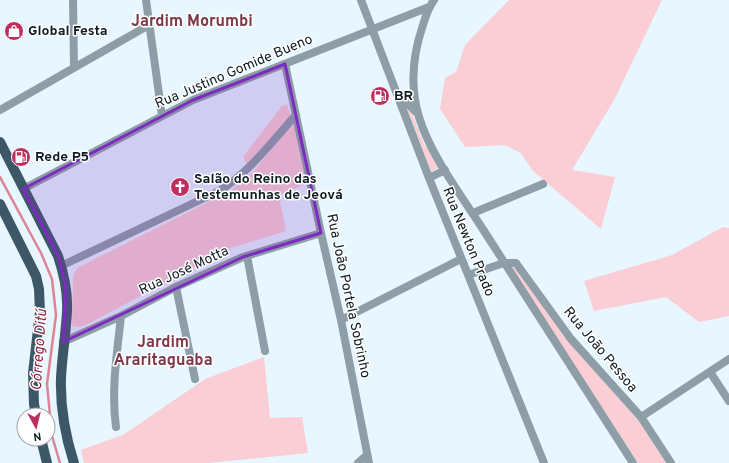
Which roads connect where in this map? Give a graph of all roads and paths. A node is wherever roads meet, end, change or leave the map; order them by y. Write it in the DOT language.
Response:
graph roads {
  1 [pos="73,0"];
  2 [pos="146,0"];
  3 [pos="361,0"];
  4 [pos="431,3"];
  5 [pos="149,25"];
  6 [pos="372,28"];
  7 [pos="285,64"];
  8 [pos="74,67"];
  9 [pos="397,93"];
  10 [pos="0,110"];
  11 [pos="296,115"];
  12 [pos="419,115"];
  13 [pos="162,116"];
  14 [pos="0,142"];
  15 [pos="445,170"];
  16 [pos="429,178"];
  17 [pos="543,184"];
  18 [pos="23,189"];
  19 [pos="0,204"];
  20 [pos="473,213"];
  21 [pos="321,233"];
  22 [pos="247,256"];
  23 [pos="461,259"];
  24 [pos="504,263"];
  25 [pos="61,266"];
  26 [pos="468,275"];
  27 [pos="176,287"];
  28 [pos="121,316"];
  29 [pos="341,320"];
  30 [pos="64,342"];
  31 [pos="265,351"];
  32 [pos="729,359"];
  33 [pos="710,372"];
  34 [pos="195,379"];
  35 [pos="729,401"];
  36 [pos="35,407"];
  37 [pos="641,417"];
  38 [pos="116,428"];
  39 [pos="42,447"];
  40 [pos="368,459"];
  41 [pos="47,463"];
  42 [pos="74,463"];
  43 [pos="358,463"];
  44 [pos="544,463"];
  45 [pos="633,463"];
  46 [pos="671,463"];
  1 -- 8 [label="street"];
  2 -- 5 [label="street"];
  3 -- 6 [label="street, Rua Newton Prado"];
  4 -- 6 [label="street, Rua Justino Gomide Bueno"];
  4 -- 12 [label="street"];
  5 -- 8 [label="street"];
  5 -- 13 [label="street"];
  6 -- 7 [label="street, Rua Justino Gomide Bueno"];
  6 -- 9 [label="street, Rua Newton Prado"];
  7 -- 11 [label="street, Rua João Portela Sobrinho"];
  7 -- 13 [label="street, Rua Justino Gomide Bueno"];
  8 -- 10 [label="street"];
  9 -- 12 [label="street"];
  9 -- 16 [label="street, Rua Newton Prado"];
  11 -- 21 [label="street, Rua João Portela Sobrinho"];
  11 -- 25 [label="street"];
  12 -- 15 [label="street"];
  13 -- 18 [label="street, Rua Justino Gomide Bueno"];
  14 -- 18 [label="main road"];
  15 -- 16 [label="street"];
  15 -- 20 [label="street"];
  16 -- 23 [label="street, Rua Newton Prado"];
  17 -- 20 [label="street"];
  18 -- 25 [label="main road"];
  19 -- 36 [label="main road"];
  20 -- 24 [label="street"];
  21 -- 22 [label="street, Rua José Motta"];
  21 -- 29 [label="street, Rua João Portela Sobrinho"];
  22 -- 27 [label="street, Rua José Motta"];
  22 -- 31 [label="street"];
  23 -- 26 [label="street, Rua Newton Prado"];
  23 -- 29 [label="street"];
  24 -- 26 [label="street"];
  24 -- 37 [label="street, Rua João Pessoa"];
  24 -- 45 [label="street"];
  25 -- 30 [label="main road"];
  26 -- 44 [label="street, Rua Newton Prado"];
  27 -- 28 [label="street, Rua José Motta"];
  27 -- 34 [label="street"];
  28 -- 30 [label="street, Rua José Motta"];
  28 -- 38 [label="street"];
  29 -- 40 [label="street, Rua João Portela Sobrinho"];
  30 -- 42 [label="main road"];
  32 -- 33 [label="street"];
  33 -- 35 [label="street"];
  33 -- 37 [label="street"];
  37 -- 46 [label="street, Rua João Pessoa"];
  39 -- 41 [label="main road"];
  40 -- 43 [label="street"];
}
